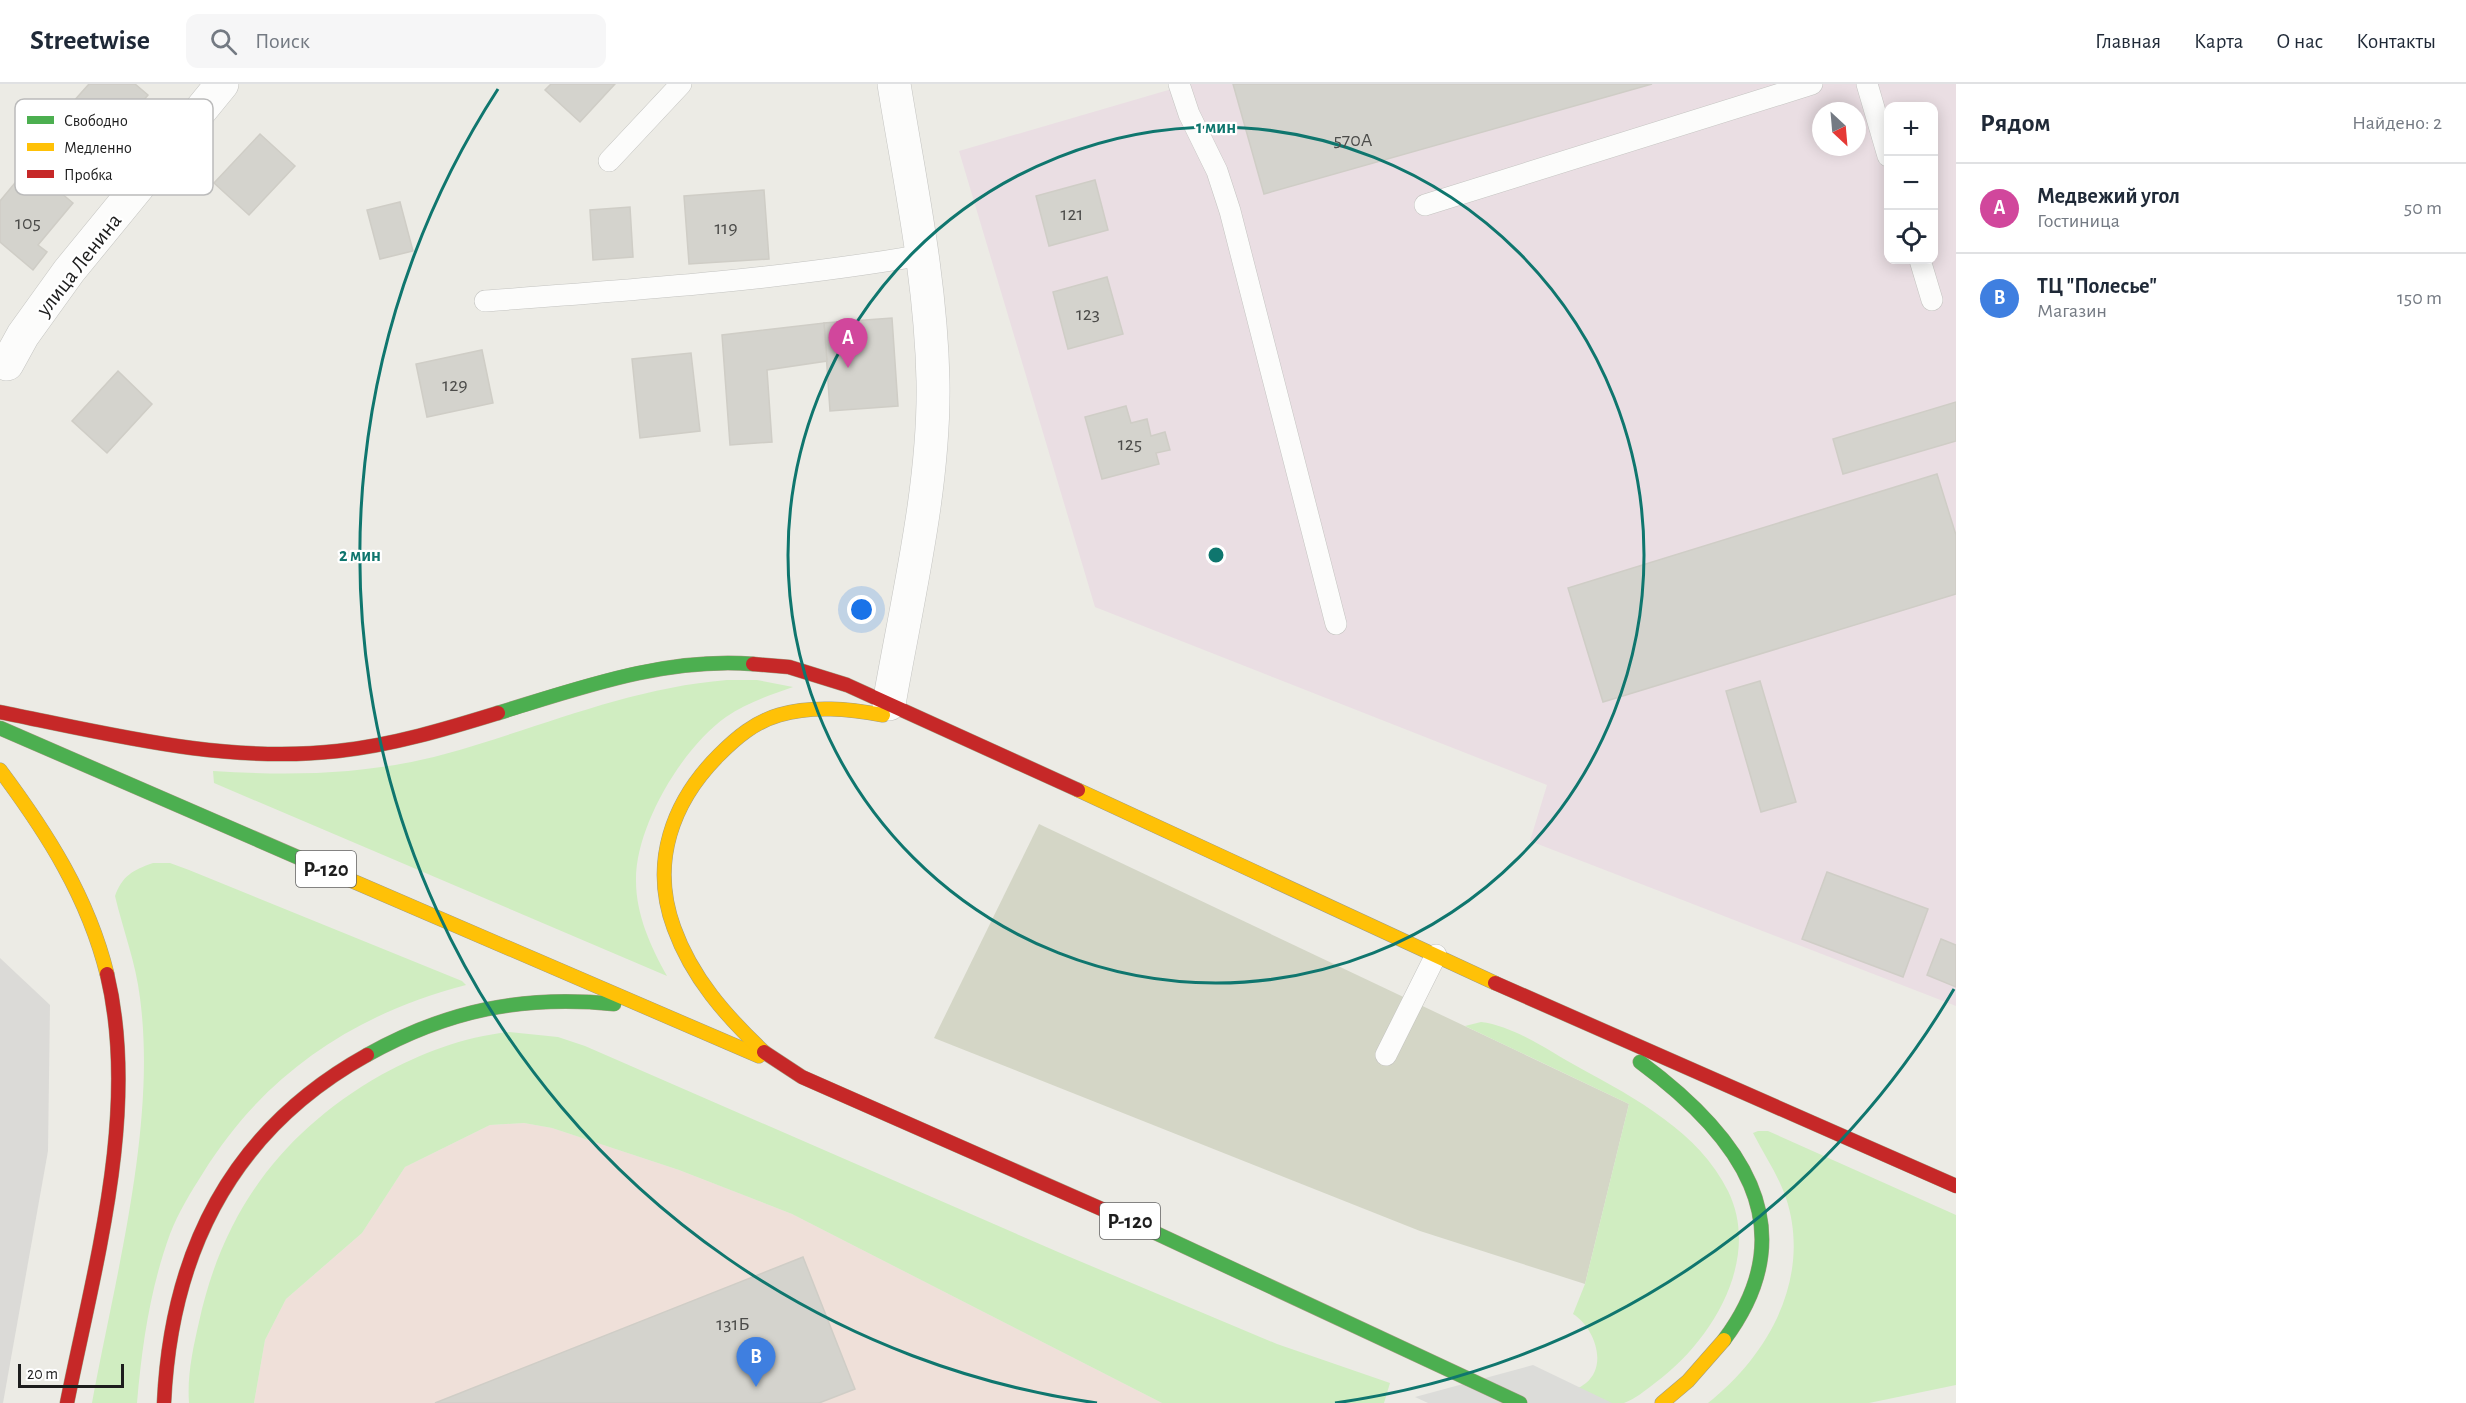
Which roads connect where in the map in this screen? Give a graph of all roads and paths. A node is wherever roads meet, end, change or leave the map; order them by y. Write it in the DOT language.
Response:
graph roads {
  1 [pos="222,84"];
  2 [pos="681,84"];
  3 [pos="894,84"];
  4 [pos="1179,84"];
  5 [pos="1812,84"];
  6 [pos="1867,84"];
  7 [pos="210,99"];
  8 [pos="1884,142"];
  9 [pos="609,161"];
  10 [pos="131,195"];
  11 [pos="1425,205"];
  12 [pos="923,255"];
  13 [pos="1921,264"];
  14 [pos="1932,300"];
  15 [pos="485,301"];
  16 [pos="7,364"];
  17 [pos="1336,624"];
  18 [pos="889,704"];
  19 [pos="0,712"];
  20 [pos="0,728"];
  21 [pos="944,728"];
  22 [pos="0,770"];
  23 [pos="1436,955"];
  24 [pos="652,1010"];
  25 [pos="1589,1027"];
  26 [pos="1386,1055"];
  27 [pos="783,1066"];
  28 [pos="1956,1186"];
  29 [pos="67,1403"];
  30 [pos="164,1403"];
  31 [pos="1520,1403"];
  32 [pos="1662,1403"];
  1 -- 7 [label="street, улица Ленина"];
  2 -- 9 [label="lane"];
  3 -- 12 [label="street"];
  4 -- 17 [label="lane"];
  5 -- 11 [label="lane"];
  6 -- 8 [label="lane"];
  10 -- 16 [label="street, улица Ленина"];
  12 -- 15 [label="lane"];
  12 -- 18 [label="street"];
  13 -- 14 [label="lane"];
  18 -- 19 [label="main road"];
  18 -- 21 [label="main road"];
  20 -- 24 [label="main road, Р-120"];
  21 -- 23 [label="main road"];
  21 -- 27 [label="main road"];
  22 -- 29 [label="main road"];
  23 -- 25 [label="main road"];
  23 -- 26 [label="lane"];
  24 -- 27 [label="main road, Р-120"];
  24 -- 30 [label="main road"];
  25 -- 28 [label="main road"];
  25 -- 32 [label="main road"];
  27 -- 31 [label="main road, Р-120"];
}
